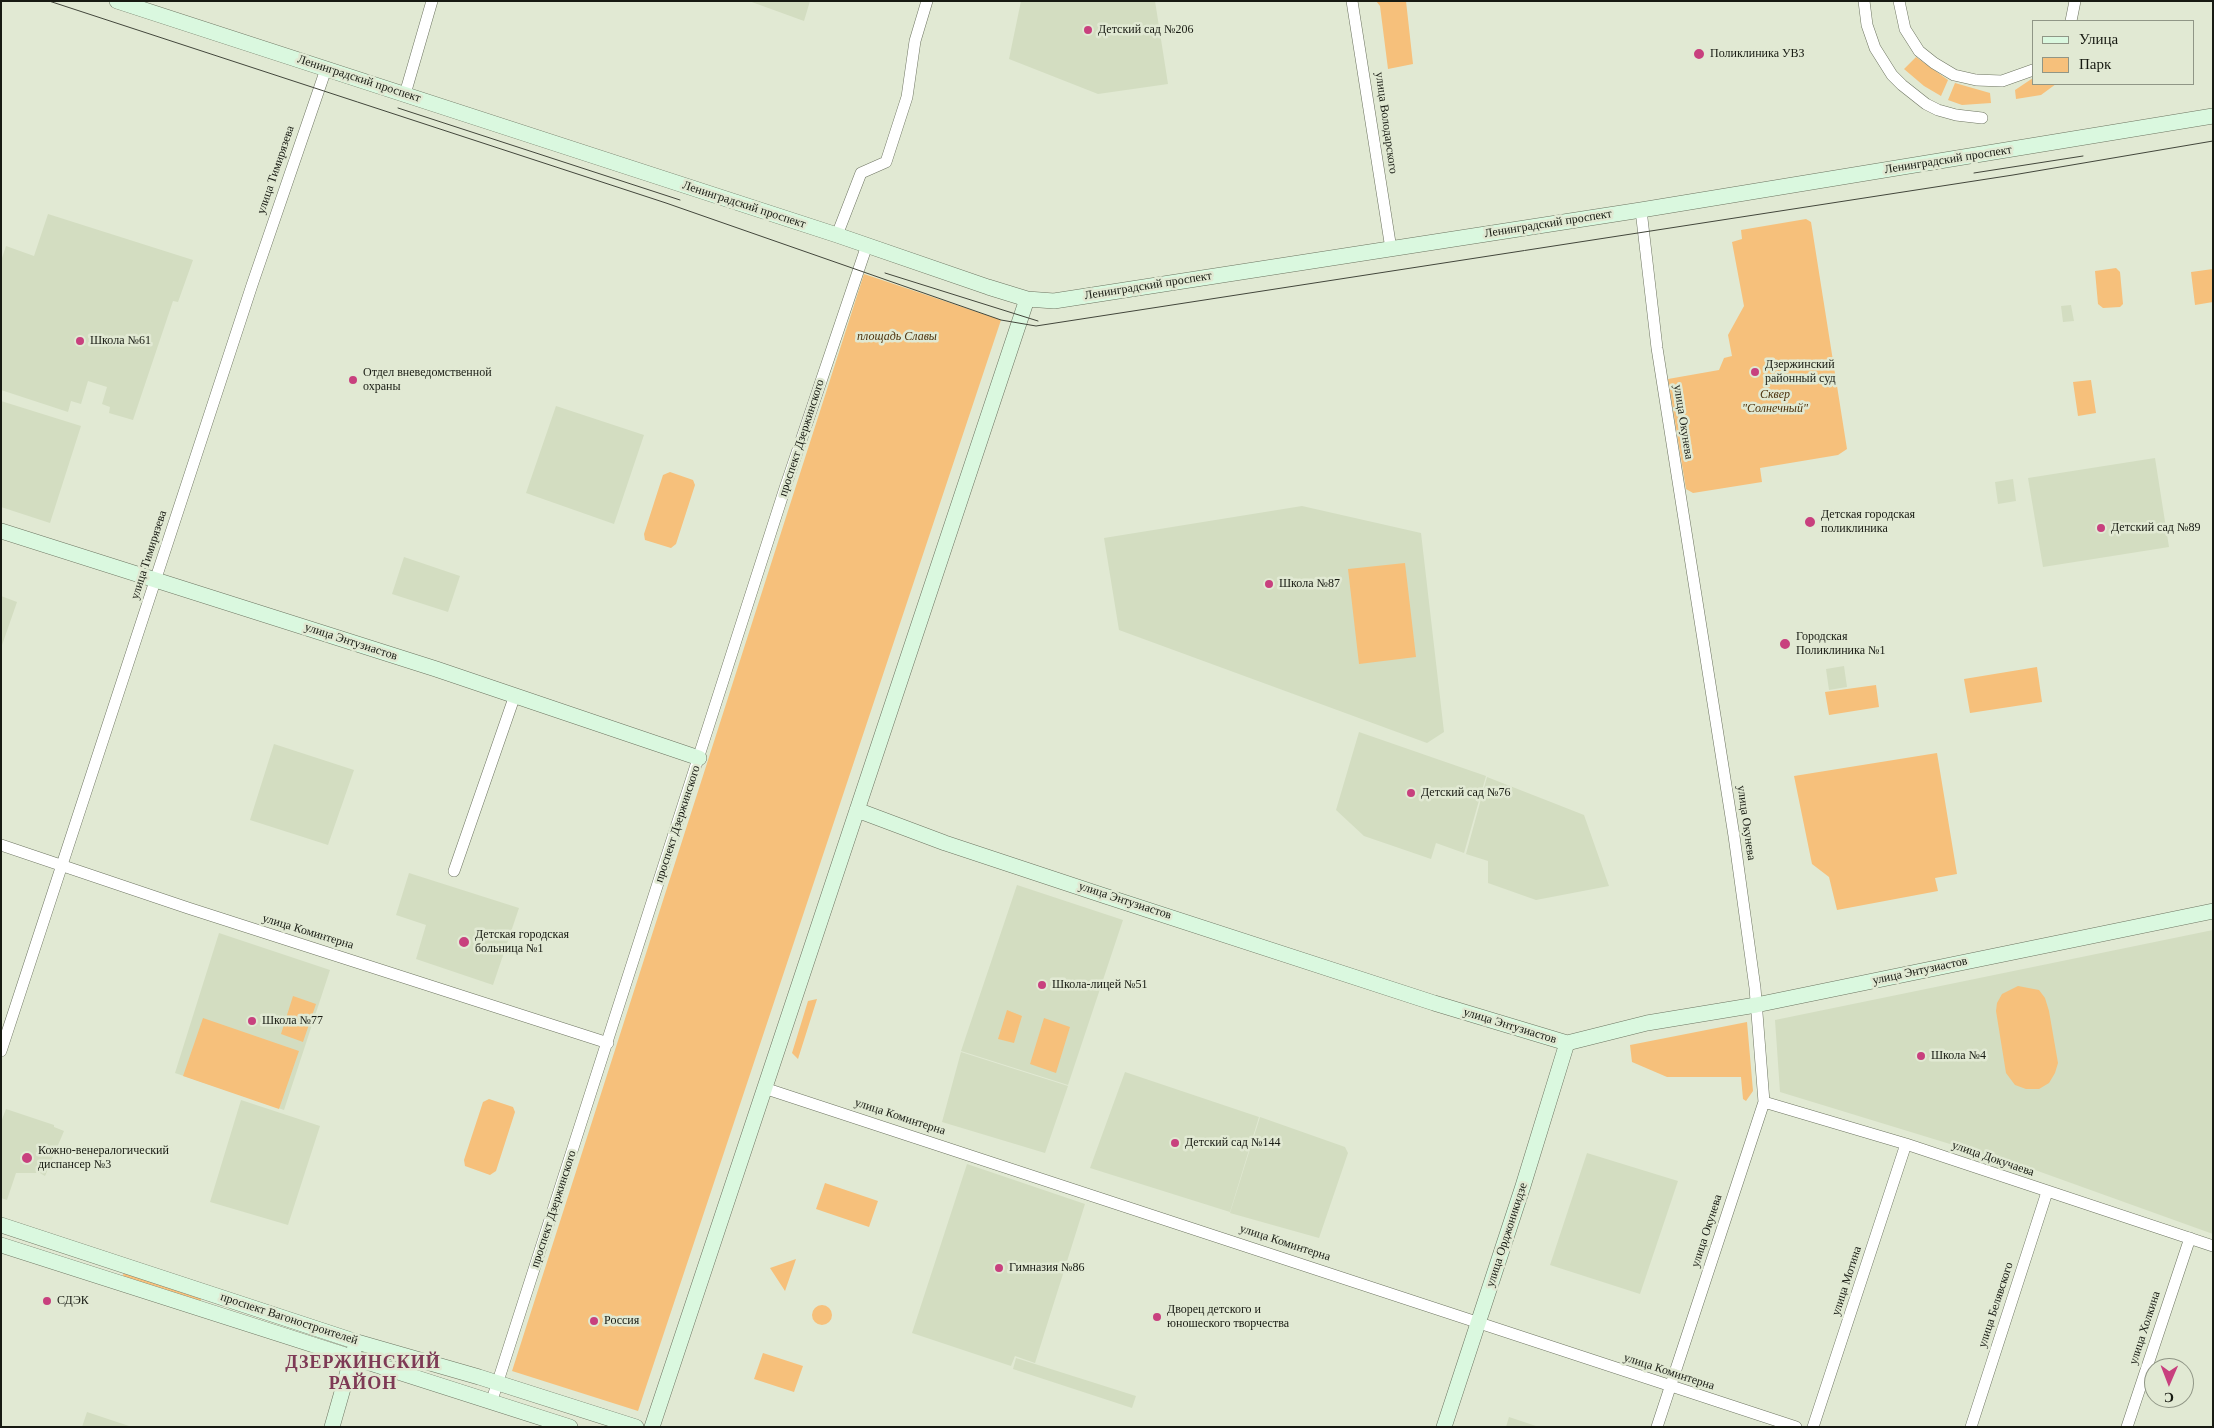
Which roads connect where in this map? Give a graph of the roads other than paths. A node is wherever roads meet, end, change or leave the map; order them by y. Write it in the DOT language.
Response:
graph roads {
  1 [pos="117,1"];
  2 [pos="432,1"];
  3 [pos="927,1"];
  4 [pos="1352,1"];
  5 [pos="1864,1"];
  6 [pos="1899,1"];
  7 [pos="2075,1"];
  8 [pos="2071,20"];
  9 [pos="326,69"];
  10 [pos="2032,70"];
  11 [pos="405,94"];
  12 [pos="2213,116"];
  13 [pos="1982,118"];
  14 [pos="1641,210"];
  15 [pos="837,235"];
  16 [pos="867,246"];
  17 [pos="1391,248"];
  18 [pos="1026,299"];
  19 [pos="1,531"];
  20 [pos="155,581"];
  21 [pos="515,695"];
  22 [pos="699,758"];
  23 [pos="856,810"];
  24 [pos="1,845"];
  25 [pos="63,866"];
  26 [pos="454,872"];
  27 [pos="2213,911"];
  28 [pos="1756,1005"];
  29 [pos="608,1043"];
  30 [pos="1567,1043"];
  31 [pos="1,1051"];
  32 [pos="764,1088"];
  33 [pos="1764,1102"];
  34 [pos="1906,1144"];
  35 [pos="2047,1192"];
  36 [pos="1,1225"];
  37 [pos="2190,1238"];
  38 [pos="1,1245"];
  39 [pos="2213,1246"];
  40 [pos="1478,1324"];
  41 [pos="357,1342"];
  42 [pos="352,1358"];
  43 [pos="497,1383"];
  44 [pos="1670,1387"];
  45 [pos="491,1403"];
  46 [pos="332,1427"];
  47 [pos="570,1427"];
  48 [pos="636,1427"];
  49 [pos="652,1427"];
  50 [pos="1444,1427"];
  51 [pos="1657,1427"];
  52 [pos="1796,1427"];
  53 [pos="1813,1427"];
  54 [pos="1971,1427"];
  55 [pos="2127,1427"];
  1 -- 9 [label="street, Ленинградский проспект"];
  2 -- 11 [label="street"];
  3 -- 15 [label="street"];
  4 -- 17 [label="street, улица Володарского"];
  5 -- 13 [label="street"];
  6 -- 10 [label="street"];
  7 -- 8 [label="street"];
  9 -- 11 [label="street, Ленинградский проспект"];
  9 -- 20 [label="street, улица Тимирязева"];
  11 -- 15 [label="street, Ленинградский проспект"];
  12 -- 14 [label="street, Ленинградский проспект"];
  14 -- 17 [label="street, Ленинградский проспект"];
  14 -- 28 [label="street, улица Окунева"];
  15 -- 16 [label="street, Ленинградский проспект"];
  16 -- 18 [label="street, Ленинградский проспект"];
  16 -- 22 [label="street, проспект Дзержинского"];
  17 -- 18 [label="street, Ленинградский проспект"];
  18 -- 23 [label="street"];
  19 -- 20 [label="street, улица Энтузиастов"];
  20 -- 21 [label="street, улица Энтузиастов"];
  20 -- 25 [label="street, улица Тимирязева"];
  21 -- 22 [label="street, улица Энтузиастов"];
  21 -- 26 [label="street"];
  22 -- 29 [label="street, проспект Дзержинского"];
  23 -- 30 [label="street, улица Энтузиастов"];
  23 -- 32 [label="street"];
  24 -- 25 [label="street, улица Коминтерна"];
  25 -- 29 [label="street, улица Коминтерна"];
  25 -- 31 [label="street, улица Тимирязева"];
  27 -- 28 [label="street, улица Энтузиастов"];
  28 -- 30 [label="street, улица Энтузиастов"];
  28 -- 33 [label="street, улица Окунева"];
  29 -- 43 [label="street, проспект Дзержинского"];
  30 -- 40 [label="street, улица Орджоникидзе"];
  32 -- 40 [label="street, улица Коминтерна"];
  32 -- 49 [label="street"];
  33 -- 34 [label="street, улица Докучаева"];
  33 -- 44 [label="street, улица Окунева"];
  34 -- 35 [label="street, улица Докучаева"];
  34 -- 53 [label="street, улица Мотина"];
  35 -- 37 [label="street, улица Докучаева"];
  35 -- 54 [label="street, улица Белявского"];
  36 -- 41 [label="street, проспект Вагоностроителей"];
  37 -- 39 [label="street, улица Докучаева"];
  37 -- 55 [label="street, улица Холкина"];
  38 -- 42 [label="street, проспект Вагоностроителей"];
  40 -- 44 [label="street, улица Коминтерна"];
  40 -- 50 [label="street, улица Орджоникидзе"];
  41 -- 42 [label="street"];
  41 -- 43 [label="street, проспект Вагоностроителей"];
  42 -- 45 [label="street, проспект Вагоностроителей"];
  42 -- 46 [label="street"];
  43 -- 45 [label="street, проспект Дзержинского"];
  43 -- 48 [label="street, проспект Вагоностроителей"];
  44 -- 51 [label="street, улица Окунева"];
  44 -- 52 [label="street, улица Коминтерна"];
  45 -- 47 [label="street, проспект Вагоностроителей"];
}
